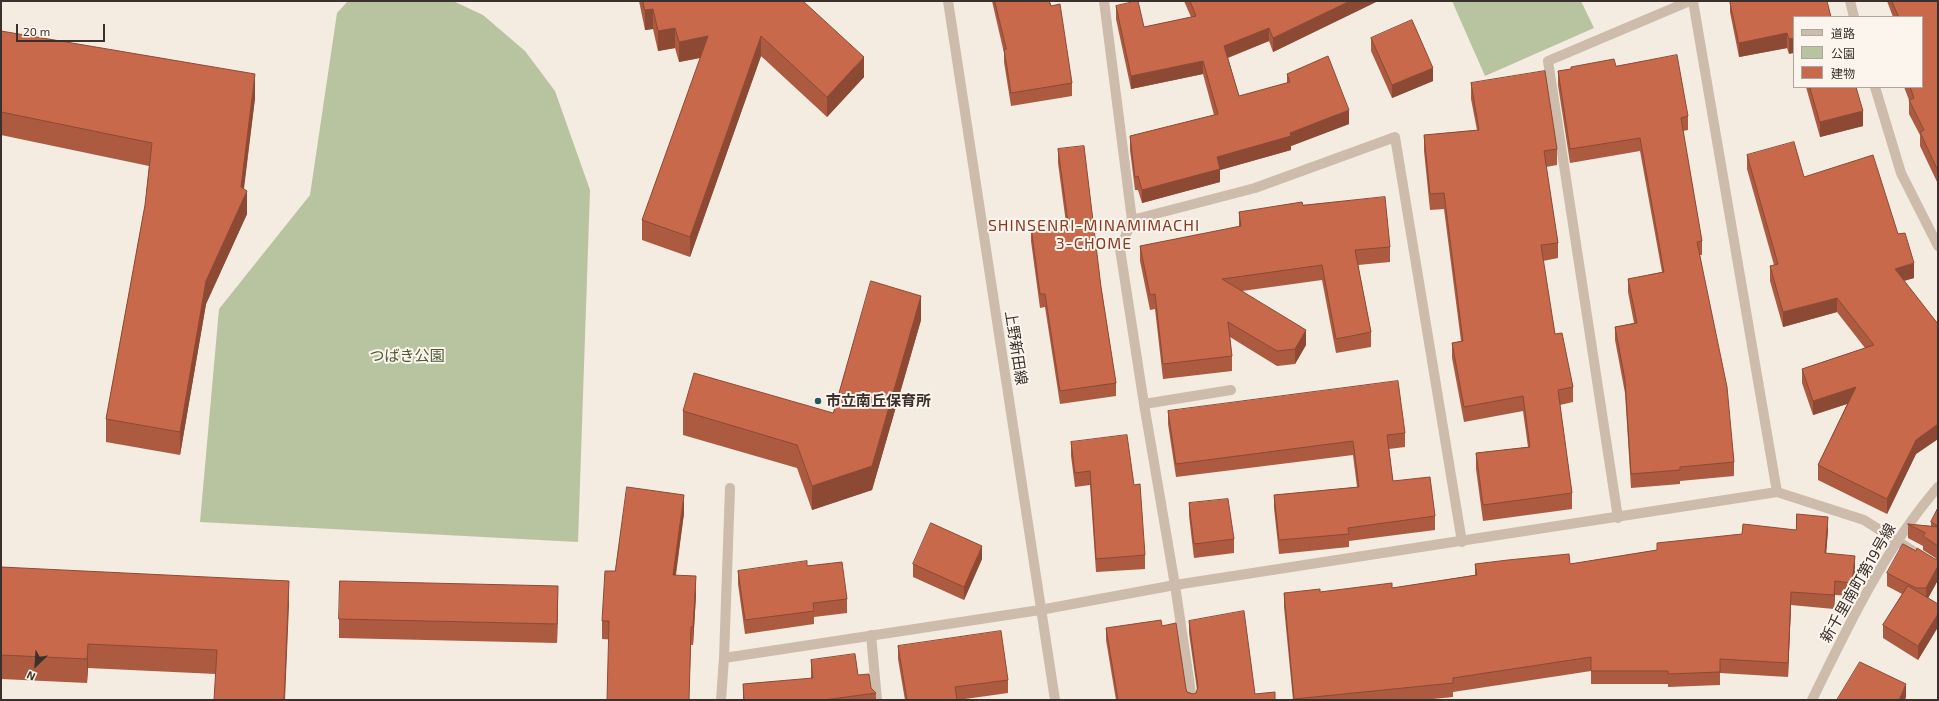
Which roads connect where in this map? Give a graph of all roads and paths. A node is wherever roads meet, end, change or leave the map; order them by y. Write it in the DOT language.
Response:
graph roads {
  1 [pos="948,1"];
  2 [pos="1104,1"];
  3 [pos="1692,1"];
  4 [pos="1850,1"];
  5 [pos="1854,16"];
  6 [pos="1875,88"];
  7 [pos="1132,220"];
  8 [pos="1938,246"];
  9 [pos="1231,390"];
  10 [pos="1144,404"];
  11 [pos="1938,487"];
  12 [pos="730,488"];
  13 [pos="1777,492"];
  14 [pos="1618,518"];
  15 [pos="1898,541"];
  16 [pos="1462,542"];
  17 [pos="1924,558"];
  18 [pos="1175,585"];
  19 [pos="1040,610"];
  20 [pos="871,635"];
  21 [pos="724,658"];
  22 [pos="722,700"];
  23 [pos="877,700"];
  24 [pos="1056,700"];
  25 [pos="1192,700"];
  26 [pos="1812,700"];
  1 -- 19 [label="street, 上野新田線"];
  2 -- 7 [label="street"];
  3 -- 13 [label="street"];
  3 -- 14 [label="street"];
  4 -- 5 [label="street"];
  6 -- 8 [label="street"];
  7 -- 10 [label="street"];
  7 -- 16 [label="street"];
  9 -- 10 [label="street"];
  10 -- 18 [label="street"];
  11 -- 15 [label="street, 新千里南町第19号線"];
  12 -- 21 [label="street"];
  13 -- 14 [label="street"];
  13 -- 15 [label="street"];
  14 -- 16 [label="street"];
  15 -- 17 [label="street"];
  15 -- 26 [label="street, 新千里南町第19号線"];
  16 -- 18 [label="street"];
  18 -- 19 [label="street"];
  18 -- 25 [label="street"];
  19 -- 20 [label="street"];
  19 -- 24 [label="street, 上野新田線"];
  20 -- 21 [label="street"];
  20 -- 23 [label="street"];
  21 -- 22 [label="street"];
}
